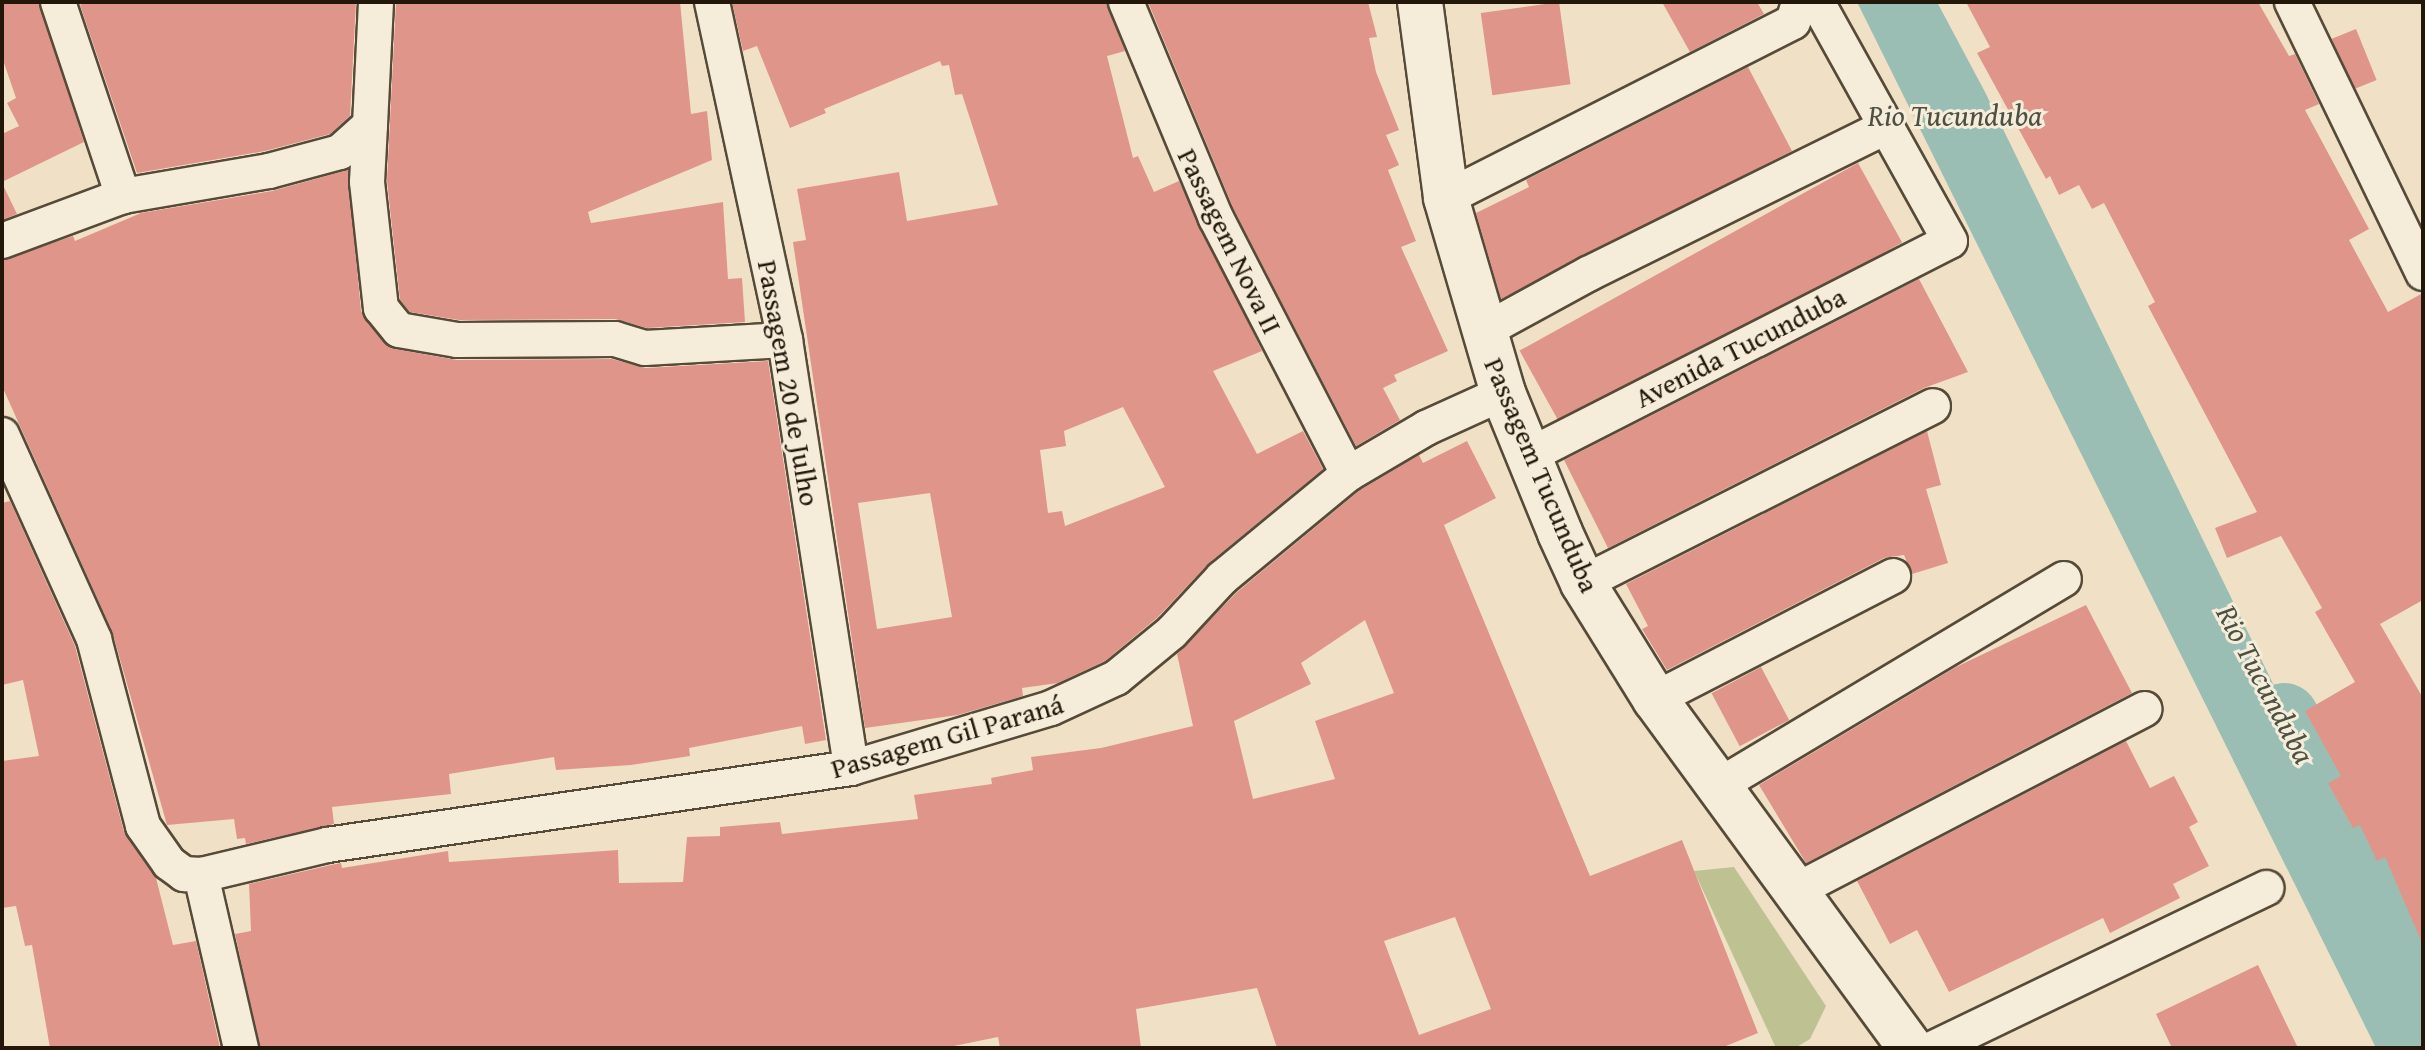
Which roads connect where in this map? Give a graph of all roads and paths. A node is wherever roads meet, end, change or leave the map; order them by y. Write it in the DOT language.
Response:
graph roads {
  1 [pos="58,2"];
  2 [pos="376,2"];
  3 [pos="712,2"];
  4 [pos="1126,2"];
  5 [pos="1420,2"];
  6 [pos="1799,2"];
  7 [pos="1817,2"];
  8 [pos="2292,2"];
  9 [pos="370,125"];
  10 [pos="1886,127"];
  11 [pos="123,196"];
  12 [pos="1446,198"];
  13 [pos="2,241"];
  14 [pos="2423,273"];
  15 [pos="1482,332"];
  16 [pos="785,340"];
  17 [pos="1503,393"];
  18 [pos="1933,406"];
  19 [pos="2,435"];
  20 [pos="1530,455"];
  21 [pos="1348,474"];
  22 [pos="1893,576"];
  23 [pos="2064,579"];
  24 [pos="1583,583"];
  25 [pos="1655,699"];
  26 [pos="2144,709"];
  27 [pos="851,768"];
  28 [pos="1718,786"];
  29 [pos="201,875"];
  30 [pos="2266,888"];
  31 [pos="1795,891"];
  32 [pos="241,1048"];
  33 [pos="1910,1048"];
  34 [pos="1934,1048"];
  1 -- 11 [label="street"];
  2 -- 9 [label="street"];
  3 -- 16 [label="street, Passagem 20 de Julho"];
  4 -- 21 [label="street, Passagem Nova II"];
  5 -- 12 [label="street, Passagem Tucunduba"];
  6 -- 12 [label="street"];
  7 -- 10 [label="street"];
  8 -- 14 [label="street"];
  9 -- 11 [label="street"];
  9 -- 16 [label="street"];
  10 -- 15 [label="street"];
  10 -- 20 [label="street, Avenida Tucunduba"];
  11 -- 13 [label="street"];
  12 -- 15 [label="street, Passagem Tucunduba"];
  15 -- 17 [label="street, Passagem Tucunduba"];
  16 -- 27 [label="street, Passagem 20 de Julho"];
  17 -- 20 [label="street, Passagem Tucunduba"];
  17 -- 21 [label="street, Passagem Gil Paraná"];
  18 -- 24 [label="street"];
  19 -- 29 [label="street"];
  20 -- 24 [label="street, Passagem Tucunduba"];
  21 -- 27 [label="street, Passagem Gil Paraná"];
  22 -- 25 [label="street"];
  23 -- 28 [label="street"];
  24 -- 25 [label="street, Passagem Tucunduba"];
  25 -- 28 [label="street, Passagem Tucunduba"];
  26 -- 31 [label="street"];
  27 -- 29 [label="street, Passagem Gil Paraná"];
  28 -- 31 [label="street, Passagem Tucunduba"];
  29 -- 32 [label="street"];
  30 -- 34 [label="street"];
  31 -- 33 [label="street, Passagem Tucunduba"];
}
